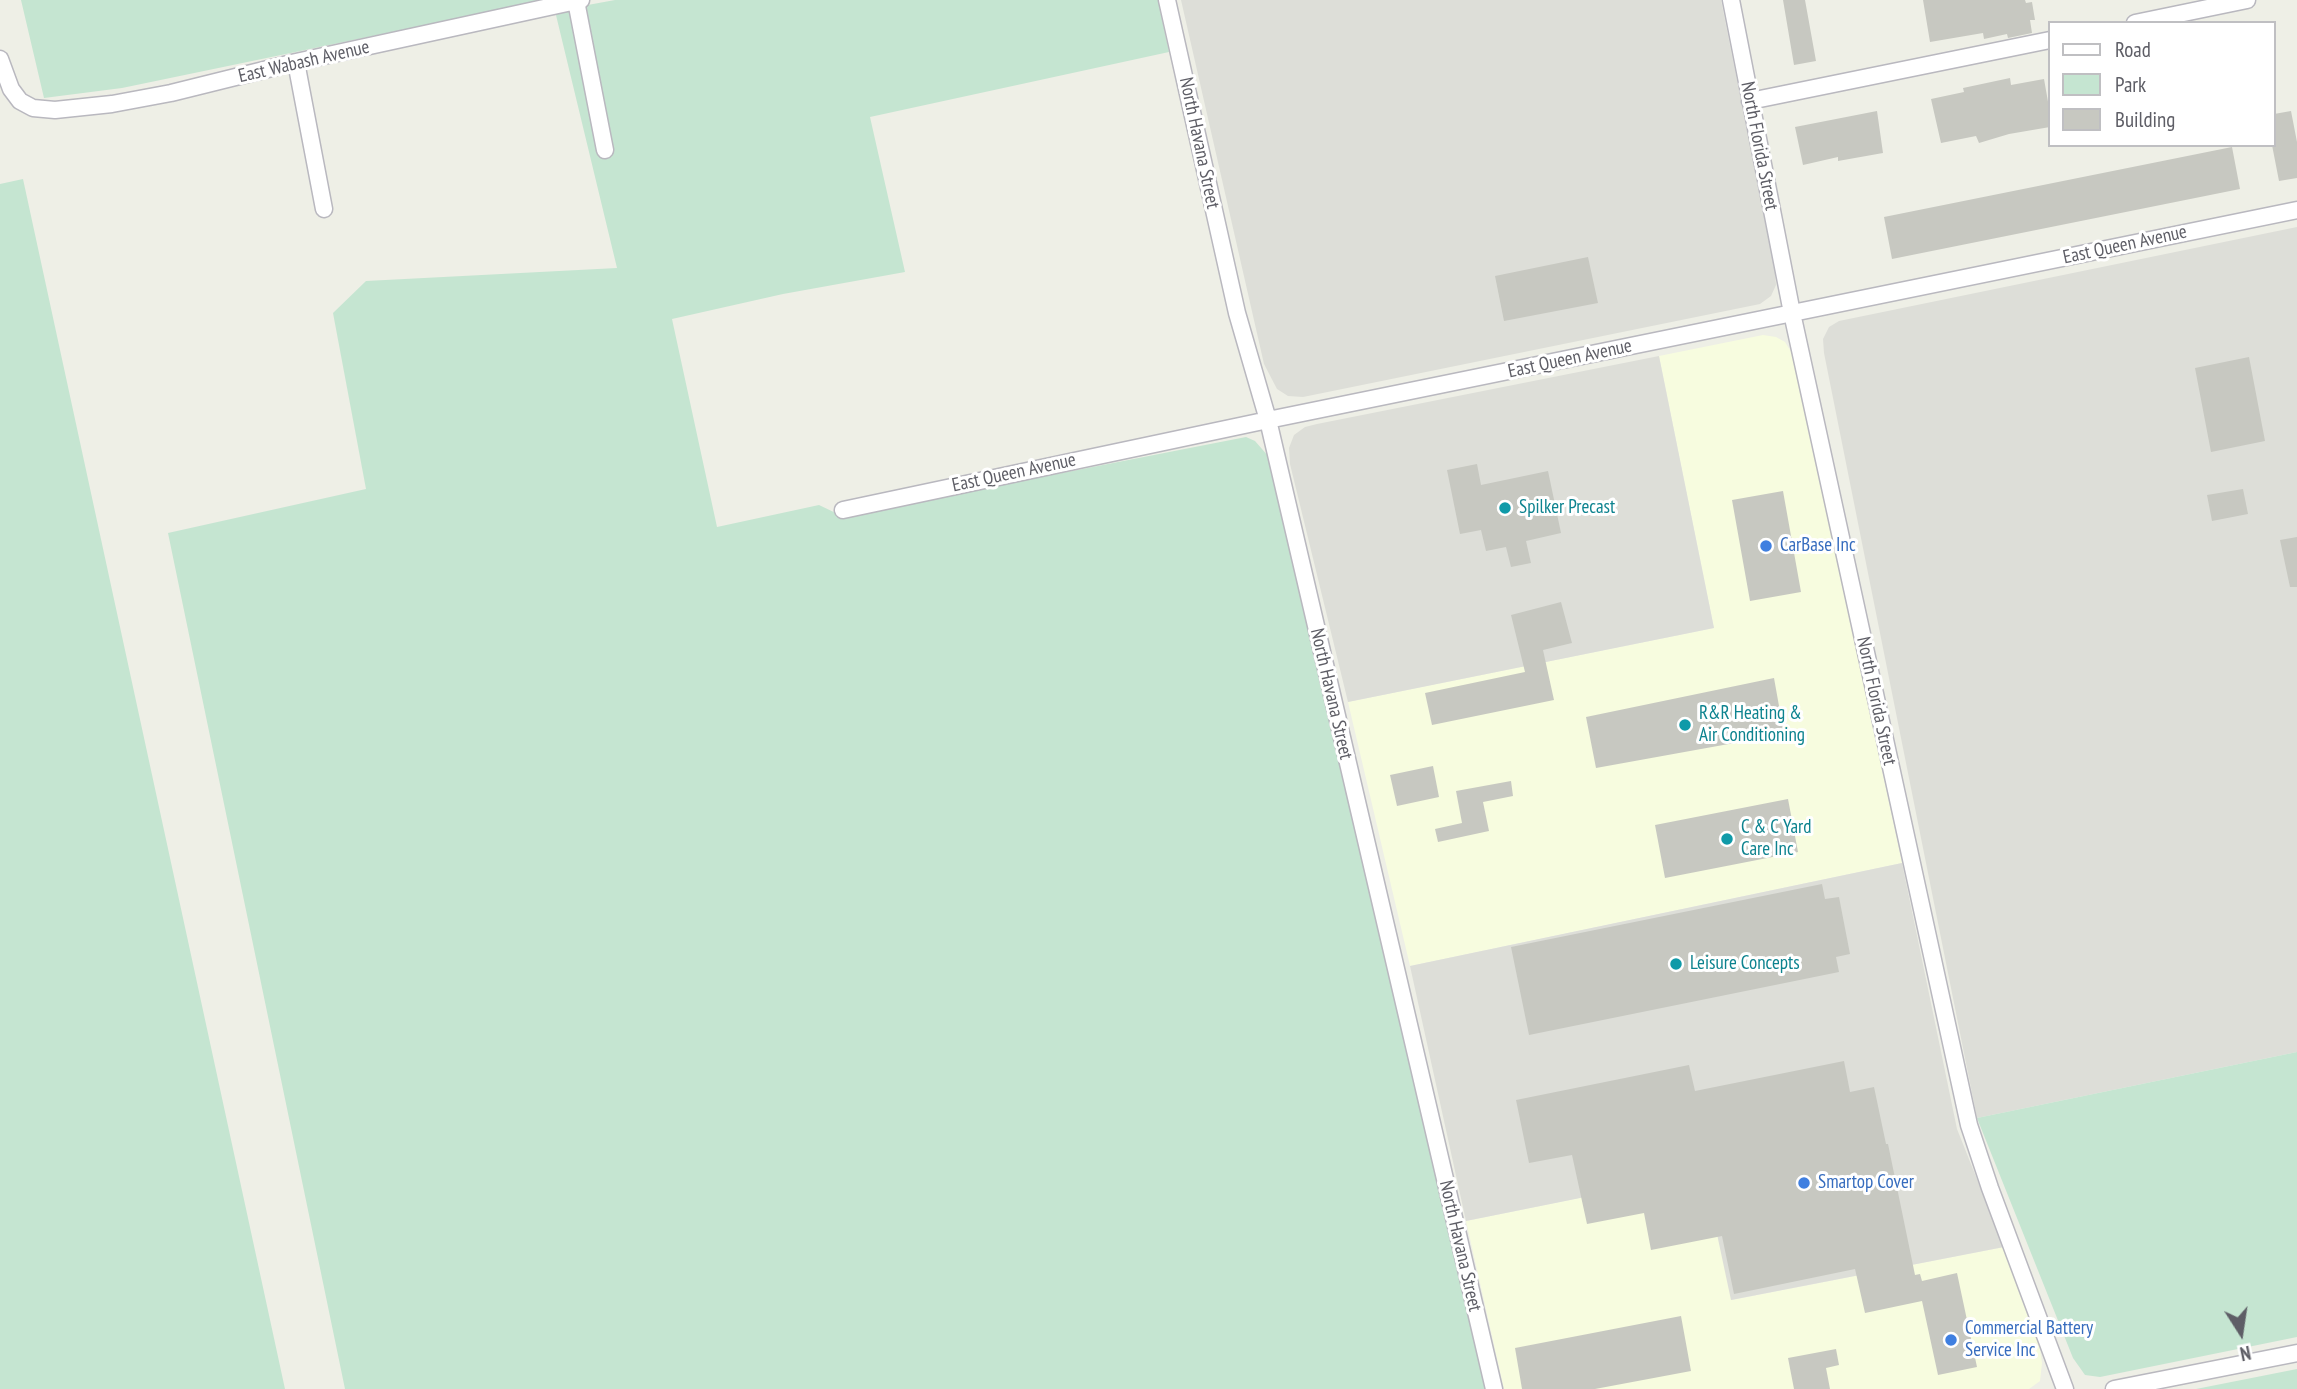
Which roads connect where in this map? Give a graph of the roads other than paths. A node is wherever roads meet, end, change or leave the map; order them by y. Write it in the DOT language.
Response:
graph roads {
  1 [pos="1167,0"];
  2 [pos="1731,0"];
  3 [pos="2247,0"];
  4 [pos="578,1"];
  5 [pos="2146,21"];
  6 [pos="2048,40"];
  7 [pos="0,59"];
  8 [pos="296,62"];
  9 [pos="1750,101"];
  10 [pos="605,149"];
  11 [pos="324,209"];
  12 [pos="2297,210"];
  13 [pos="1791,313"];
  14 [pos="1268,420"];
  15 [pos="843,510"];
  16 [pos="2297,1353"];
  17 [pos="1494,1389"];
  18 [pos="2065,1389"];
  19 [pos="2114,1389"];
  1 -- 14 [label="street, North Havana Street"];
  2 -- 9 [label="street, North Florida Street"];
  3 -- 5 [label="street"];
  4 -- 8 [label="street, East Wabash Avenue"];
  4 -- 10 [label="street"];
  6 -- 9 [label="street"];
  7 -- 8 [label="street, East Wabash Avenue"];
  8 -- 11 [label="street"];
  9 -- 13 [label="street, North Florida Street"];
  12 -- 13 [label="street, East Queen Avenue"];
  13 -- 14 [label="street, East Queen Avenue"];
  13 -- 18 [label="street, North Florida Street"];
  14 -- 15 [label="street, East Queen Avenue"];
  14 -- 17 [label="street, North Havana Street"];
  16 -- 19 [label="street"];
}
